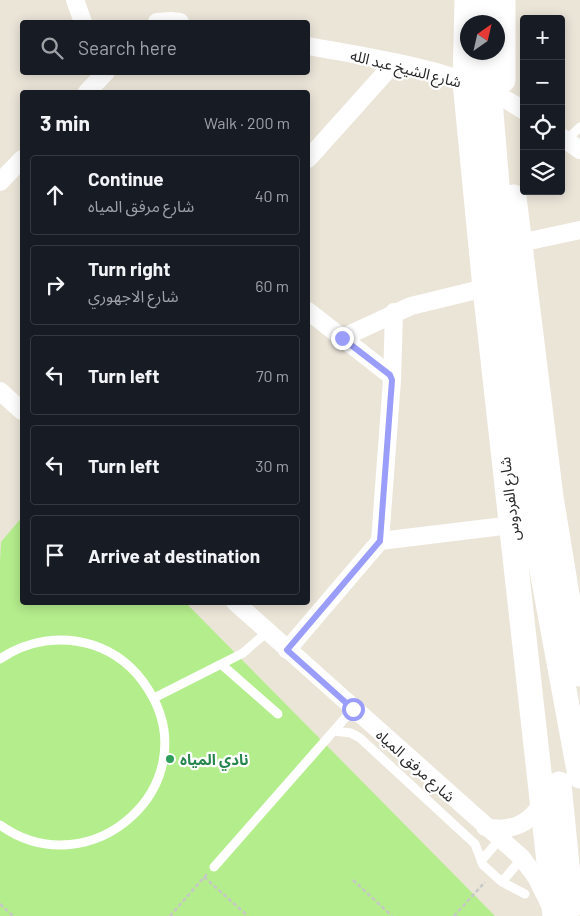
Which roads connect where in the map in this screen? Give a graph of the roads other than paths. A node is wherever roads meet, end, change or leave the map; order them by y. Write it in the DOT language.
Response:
graph roads {
  1 [pos="75,0"];
  2 [pos="467,0"];
  3 [pos="479,0"];
  4 [pos="485,0"];
  5 [pos="503,0"];
  6 [pos="479,15"];
  7 [pos="485,15"];
  8 [pos="82,20"];
  9 [pos="310,46"];
  10 [pos="481,60"];
  11 [pos="487,60"];
  12 [pos="395,62"];
  13 [pos="103,79"];
  14 [pos="465,82"];
  15 [pos="89,90"];
  16 [pos="502,96"];
  17 [pos="520,107"];
  18 [pos="580,127"];
  19 [pos="569,142"];
  20 [pos="310,157"];
  21 [pos="20,161"];
  22 [pos="0,182"];
  23 [pos="580,230"];
  24 [pos="520,243"];
  25 [pos="485,288"];
  26 [pos="394,312"];
  27 [pos="310,313"];
  28 [pos="342,338"];
  29 [pos="392,380"];
  30 [pos="0,391"];
  31 [pos="20,409"];
  32 [pos="512,525"];
  33 [pos="380,541"];
  34 [pos="238,605"];
  35 [pos="267,632"];
  36 [pos="287,650"];
  37 [pos="0,659"];
  38 [pos="221,664"];
  39 [pos="580,677"];
  40 [pos="154,698"];
  41 [pos="353,709"];
  42 [pos="278,714"];
  43 [pos="334,731"];
  44 [pos="580,776"];
  45 [pos="544,799"];
  46 [pos="0,825"];
  47 [pos="485,827"];
  48 [pos="500,839"];
  49 [pos="565,846"];
  50 [pos="522,858"];
  51 [pos="480,861"];
  52 [pos="214,867"];
  53 [pos="502,882"];
  54 [pos="525,894"];
  55 [pos="555,916"];
  56 [pos="572,916"];
  1 -- 8 [label="street"];
  2 -- 14 [label="main road, شارع الفردوس"];
  3 -- 6 [label="main road"];
  4 -- 7 [label="main road"];
  5 -- 16 [label="main road"];
  9 -- 12 [label="street, شارع الشيخ عبد الله"];
  10 -- 49 [label="main road"];
  11 -- 44 [label="main road"];
  12 -- 14 [label="street, شارع الشيخ عبد الله"];
  12 -- 20 [label="street"];
  13 -- 15 [label="street"];
  14 -- 16 [label="street, شارع الشيخ عبد الله"];
  14 -- 25 [label="main road, شارع الفردوس"];
  16 -- 17 [label="street, شارع الشيخ عبد الله"];
  16 -- 24 [label="main road"];
  18 -- 19 [label="lane"];
  21 -- 22 [label="street"];
  23 -- 24 [label="street"];
  24 -- 39 [label="main road"];
  25 -- 26 [label="street"];
  25 -- 32 [label="main road, شارع الفردوس"];
  26 -- 28 [label="street"];
  26 -- 29 [label="street"];
  27 -- 28 [label="street"];
  28 -- 29 [label="street"];
  29 -- 33 [label="street"];
  30 -- 31 [label="street"];
  32 -- 33 [label="street"];
  32 -- 45 [label="main road, شارع الفردوس"];
  33 -- 36 [label="street"];
  34 -- 35 [label="street, شارع مرفق المياه"];
  35 -- 36 [label="street, شارع مرفق المياه"];
  35 -- 38 [label="lane"];
  36 -- 41 [label="street, شارع مرفق المياه"];
  37 -- 40 [label="lane"];
  38 -- 40 [label="lane"];
  38 -- 42 [label="lane"];
  40 -- 46 [label="lane"];
  41 -- 43 [label="lane"];
  41 -- 47 [label="street, شارع مرفق المياه"];
  43 -- 51 [label="lane"];
  43 -- 52 [label="lane"];
  45 -- 47 [label="street"];
  45 -- 49 [label="main road, شارع الفردوس"];
  47 -- 48 [label="street, شارع مرفق المياه"];
  48 -- 50 [label="street, شارع مرفق المياه"];
  48 -- 51 [label="lane"];
  49 -- 55 [label="main road, شارع الفردوس"];
  49 -- 56 [label="main road"];
  50 -- 53 [label="lane"];
  50 -- 55 [label="street, شارع مرفق المياه"];
  51 -- 53 [label="lane"];
  53 -- 54 [label="lane"];
}
